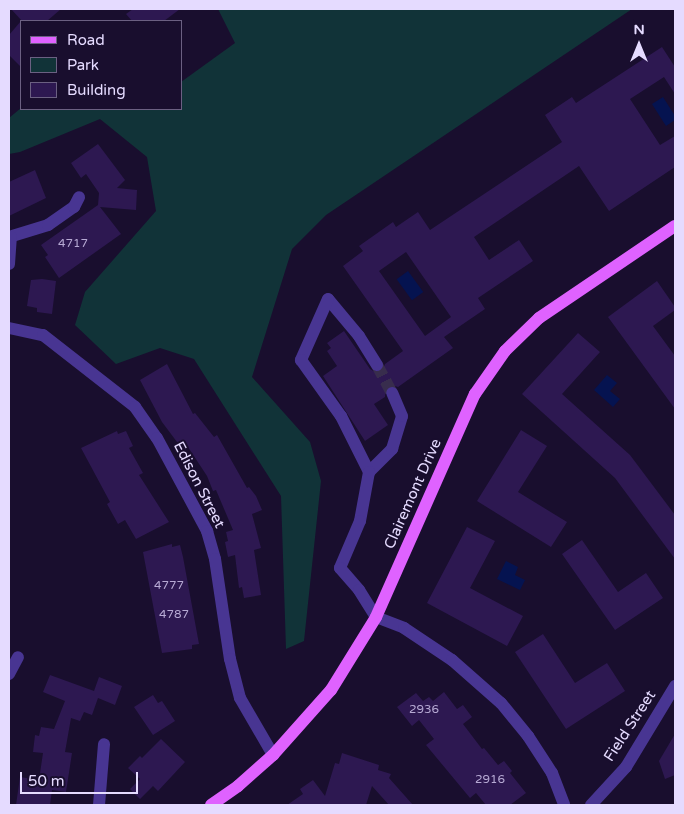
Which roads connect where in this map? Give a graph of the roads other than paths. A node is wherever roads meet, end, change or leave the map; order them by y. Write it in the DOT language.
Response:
graph roads {
  1 [pos="79,197"];
  2 [pos="675,226"];
  3 [pos="10,237"];
  4 [pos="9,264"];
  5 [pos="9,328"];
  6 [pos="377,365"];
  7 [pos="392,393"];
  8 [pos="369,472"];
  9 [pos="376,617"];
  10 [pos="18,657"];
  11 [pos="9,674"];
  12 [pos="675,686"];
  13 [pos="104,744"];
  14 [pos="273,755"];
  15 [pos="99,805"];
  16 [pos="211,805"];
  17 [pos="564,805"];
  18 [pos="590,805"];
  1 -- 3 [label="street"];
  2 -- 9 [label="main road, Clairemont Drive"];
  3 -- 4 [label="street"];
  5 -- 14 [label="street, Edison Street"];
  6 -- 8 [label="street"];
  7 -- 8 [label="street"];
  8 -- 9 [label="street"];
  9 -- 14 [label="main road, Clairemont Drive"];
  9 -- 17 [label="street"];
  10 -- 11 [label="street"];
  12 -- 18 [label="street, Field Street"];
  13 -- 15 [label="street"];
  14 -- 16 [label="main road, Clairemont Drive"];
}
